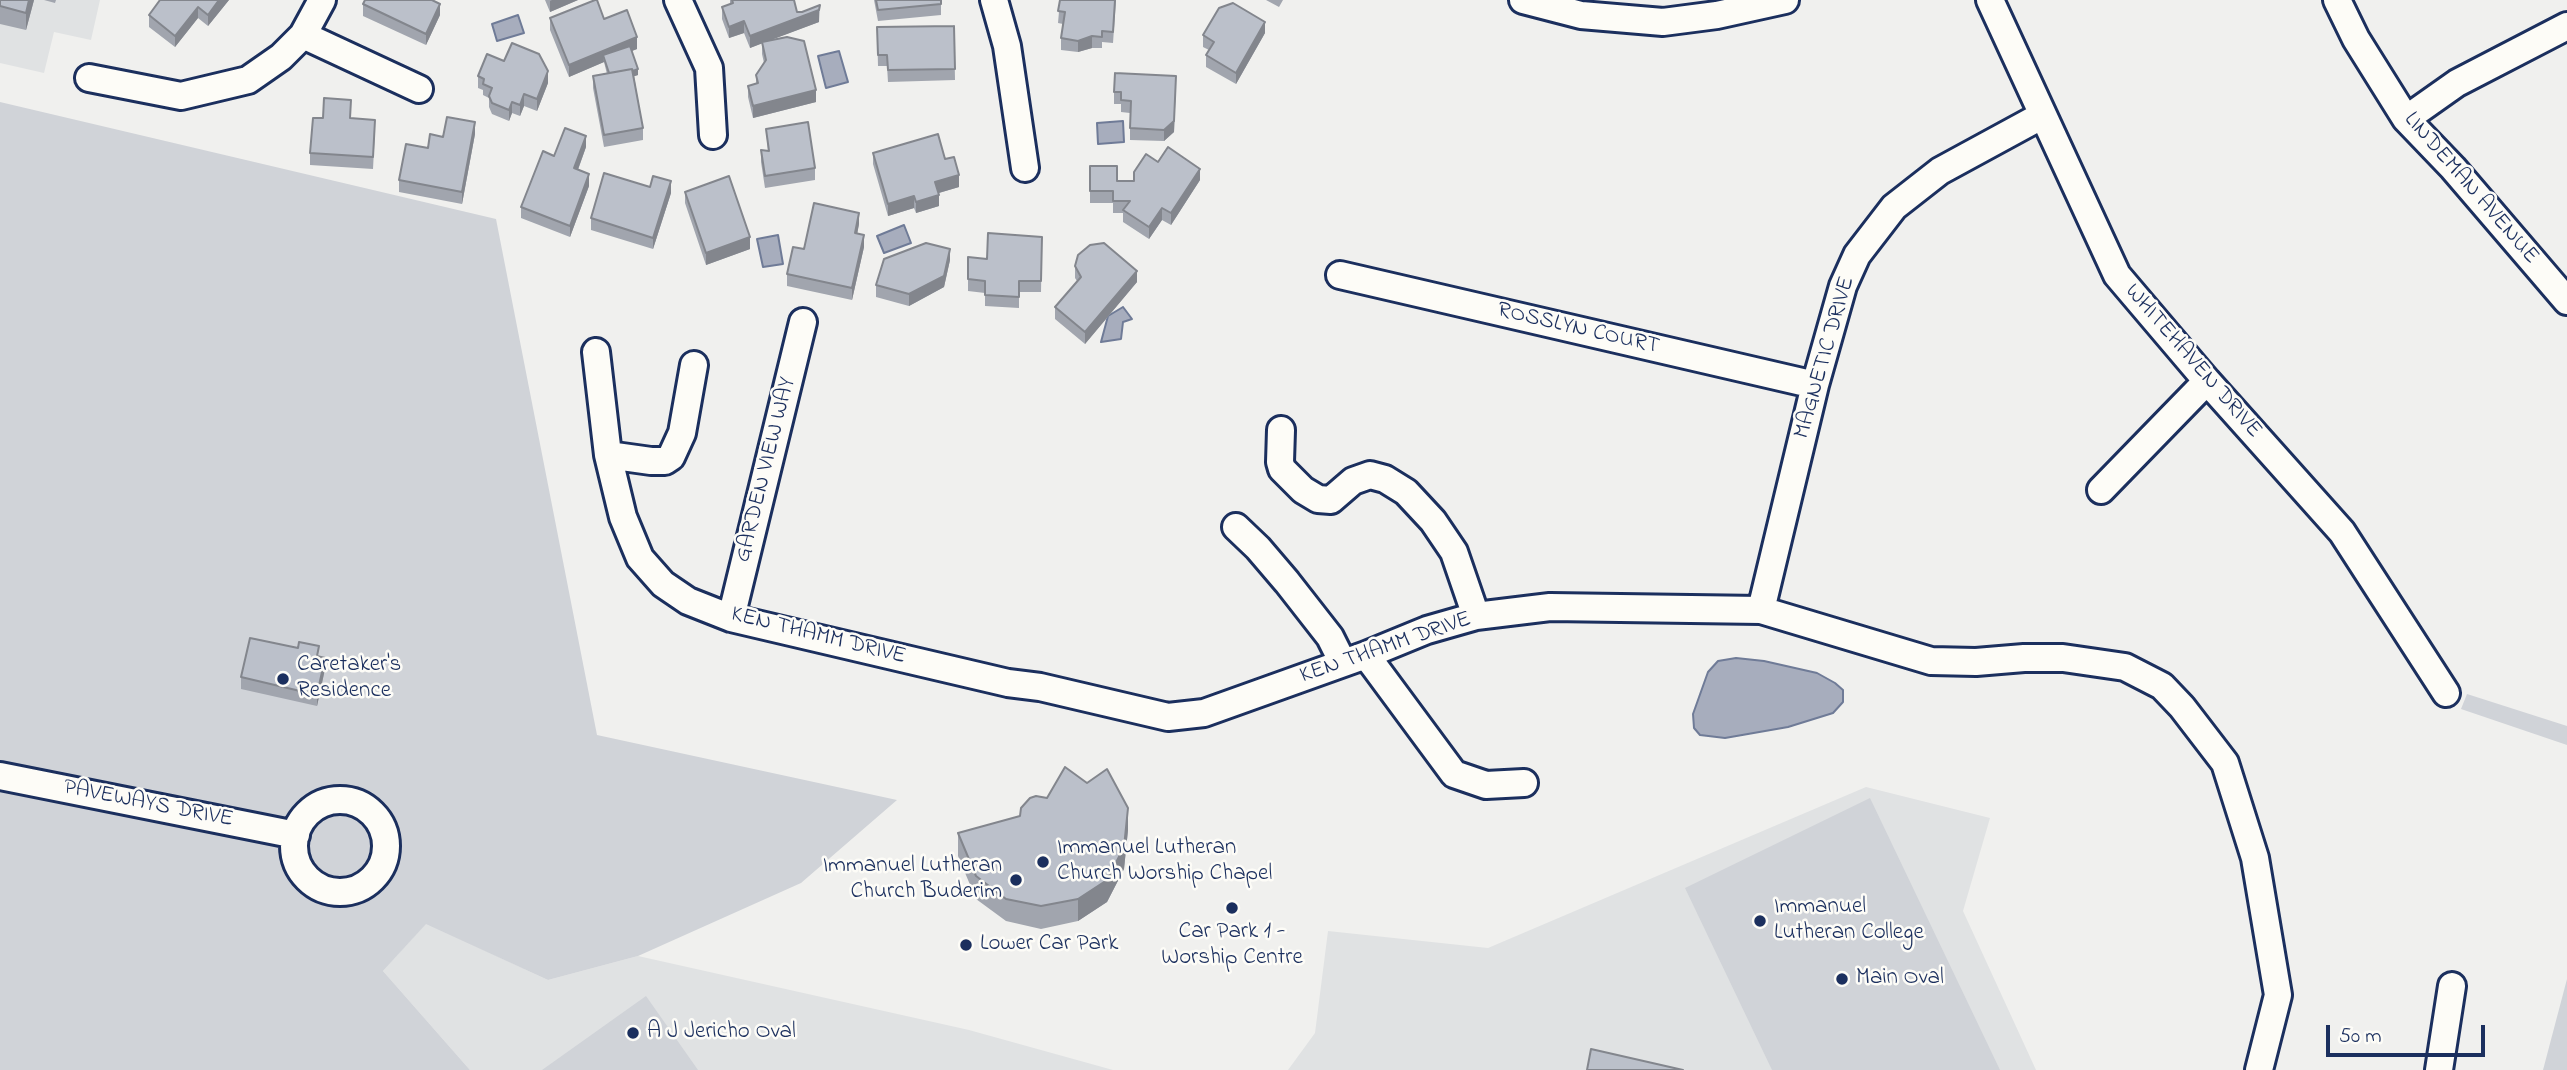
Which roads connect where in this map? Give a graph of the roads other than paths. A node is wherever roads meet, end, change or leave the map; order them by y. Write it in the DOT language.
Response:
graph roads {
  1 [pos="322,0"];
  2 [pos="678,0"];
  3 [pos="994,0"];
  4 [pos="1523,0"];
  5 [pos="1785,0"];
  6 [pos="1990,0"];
  7 [pos="2337,0"];
  8 [pos="2567,26"];
  9 [pos="303,35"];
  10 [pos="89,78"];
  11 [pos="419,89"];
  12 [pos="2043,115"];
  13 [pos="2406,119"];
  14 [pos="713,135"];
  15 [pos="1025,168"];
  16 [pos="1340,275"];
  17 [pos="2567,301"];
  18 [pos="803,322"];
  19 [pos="596,352"];
  20 [pos="694,365"];
  21 [pos="2207,381"];
  22 [pos="1815,386"];
  23 [pos="1281,430"];
  24 [pos="608,455"];
  25 [pos="2101,490"];
  26 [pos="1236,527"];
  27 [pos="1761,610"];
  28 [pos="1476,616"];
  29 [pos="731,618"];
  30 [pos="1354,659"];
  31 [pos="2446,693"];
  32 [pos="0,776"];
  33 [pos="1524,783"];
  34 [pos="296,835"];
  35 [pos="2452,986"];
  36 [pos="2259,1070"];
  37 [pos="2439,1070"];
  1 -- 9 [label="street"];
  2 -- 14 [label="street"];
  3 -- 15 [label="street"];
  4 -- 5 [label="street"];
  6 -- 12 [label="street, WHITEHAVEN DRIVE"];
  7 -- 13 [label="street, LINDEMAN AVENUE"];
  8 -- 13 [label="street"];
  9 -- 10 [label="street"];
  9 -- 11 [label="street"];
  12 -- 21 [label="street, WHITEHAVEN DRIVE"];
  12 -- 22 [label="street, MAGNETIC DRIVE"];
  13 -- 17 [label="street, LINDEMAN AVENUE"];
  16 -- 22 [label="street, ROSSLYN COURT"];
  18 -- 29 [label="street, GARDEN VIEW WAY"];
  19 -- 24 [label="street, KEN THAMM DRIVE"];
  20 -- 24 [label="street"];
  21 -- 25 [label="street"];
  21 -- 31 [label="street, WHITEHAVEN DRIVE"];
  22 -- 27 [label="street, MAGNETIC DRIVE"];
  23 -- 28 [label="street"];
  24 -- 29 [label="street, KEN THAMM DRIVE"];
  26 -- 30 [label="street"];
  27 -- 28 [label="street, KEN THAMM DRIVE"];
  27 -- 36 [label="street, KEN THAMM DRIVE"];
  28 -- 30 [label="street, KEN THAMM DRIVE"];
  29 -- 30 [label="street, KEN THAMM DRIVE"];
  30 -- 33 [label="street"];
  32 -- 34 [label="street, PAVEWAYS DRIVE"];
  35 -- 37 [label="street"];
}
